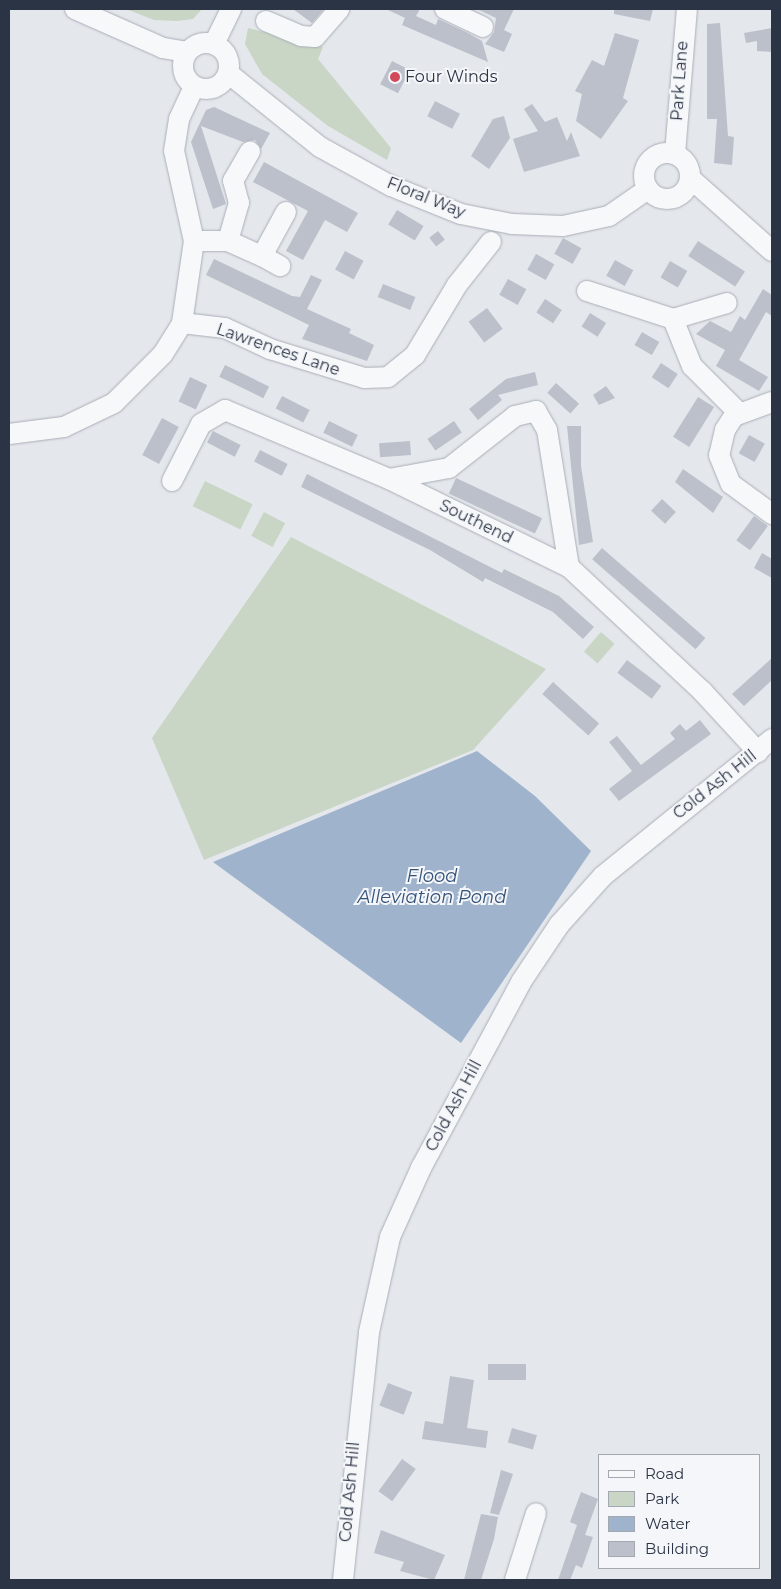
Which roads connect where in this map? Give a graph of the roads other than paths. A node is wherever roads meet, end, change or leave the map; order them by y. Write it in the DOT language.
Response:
graph roads {
  1 [pos="75,9"];
  2 [pos="232,9"];
  3 [pos="339,9"];
  4 [pos="687,9"];
  5 [pos="458,11"];
  6 [pos="266,21"];
  7 [pos="483,27"];
  8 [pos="214,44"];
  9 [pos="187,52"];
  10 [pos="228,73"];
  11 [pos="194,87"];
  12 [pos="250,151"];
  13 [pos="675,154"];
  14 [pos="690,178"];
  15 [pos="648,189"];
  16 [pos="286,212"];
  17 [pos="194,240"];
  18 [pos="228,241"];
  19 [pos="491,242"];
  20 [pos="772,251"];
  21 [pos="262,256"];
  22 [pos="280,266"];
  23 [pos="587,291"];
  24 [pos="727,303"];
  25 [pos="673,319"];
  26 [pos="182,323"];
  27 [pos="772,402"];
  28 [pos="739,413"];
  29 [pos="9,434"];
  30 [pos="390,479"];
  31 [pos="172,481"];
  32 [pos="772,514"];
  33 [pos="569,567"];
  34 [pos="765,746"];
  35 [pos="536,1512"];
  36 [pos="343,1580"];
  37 [pos="515,1580"];
  1 -- 9 [label="street"];
  2 -- 8 [label="street"];
  3 -- 6 [label="street"];
  4 -- 13 [label="street, Park Lane"];
  5 -- 7 [label="street"];
  8 -- 9 [label="street"];
  8 -- 10 [label="street"];
  9 -- 11 [label="street"];
  10 -- 11 [label="street"];
  10 -- 15 [label="street, Floral Way"];
  11 -- 17 [label="street"];
  12 -- 18 [label="street"];
  13 -- 14 [label="street"];
  13 -- 15 [label="street"];
  14 -- 15 [label="street"];
  14 -- 20 [label="street"];
  16 -- 21 [label="street"];
  17 -- 18 [label="street"];
  17 -- 26 [label="street"];
  18 -- 21 [label="street"];
  19 -- 26 [label="street, Lawrences Lane"];
  21 -- 22 [label="street"];
  23 -- 25 [label="street"];
  24 -- 25 [label="street"];
  25 -- 28 [label="street"];
  26 -- 29 [label="street"];
  27 -- 28 [label="street"];
  28 -- 32 [label="street"];
  30 -- 31 [label="street, Southend"];
  30 -- 33 [label="street, Southend"];
  30 -- 33 [label="street"];
  33 -- 34 [label="street, Southend"];
  34 -- 36 [label="street, Cold Ash Hill"];
  35 -- 37 [label="street"];
}
